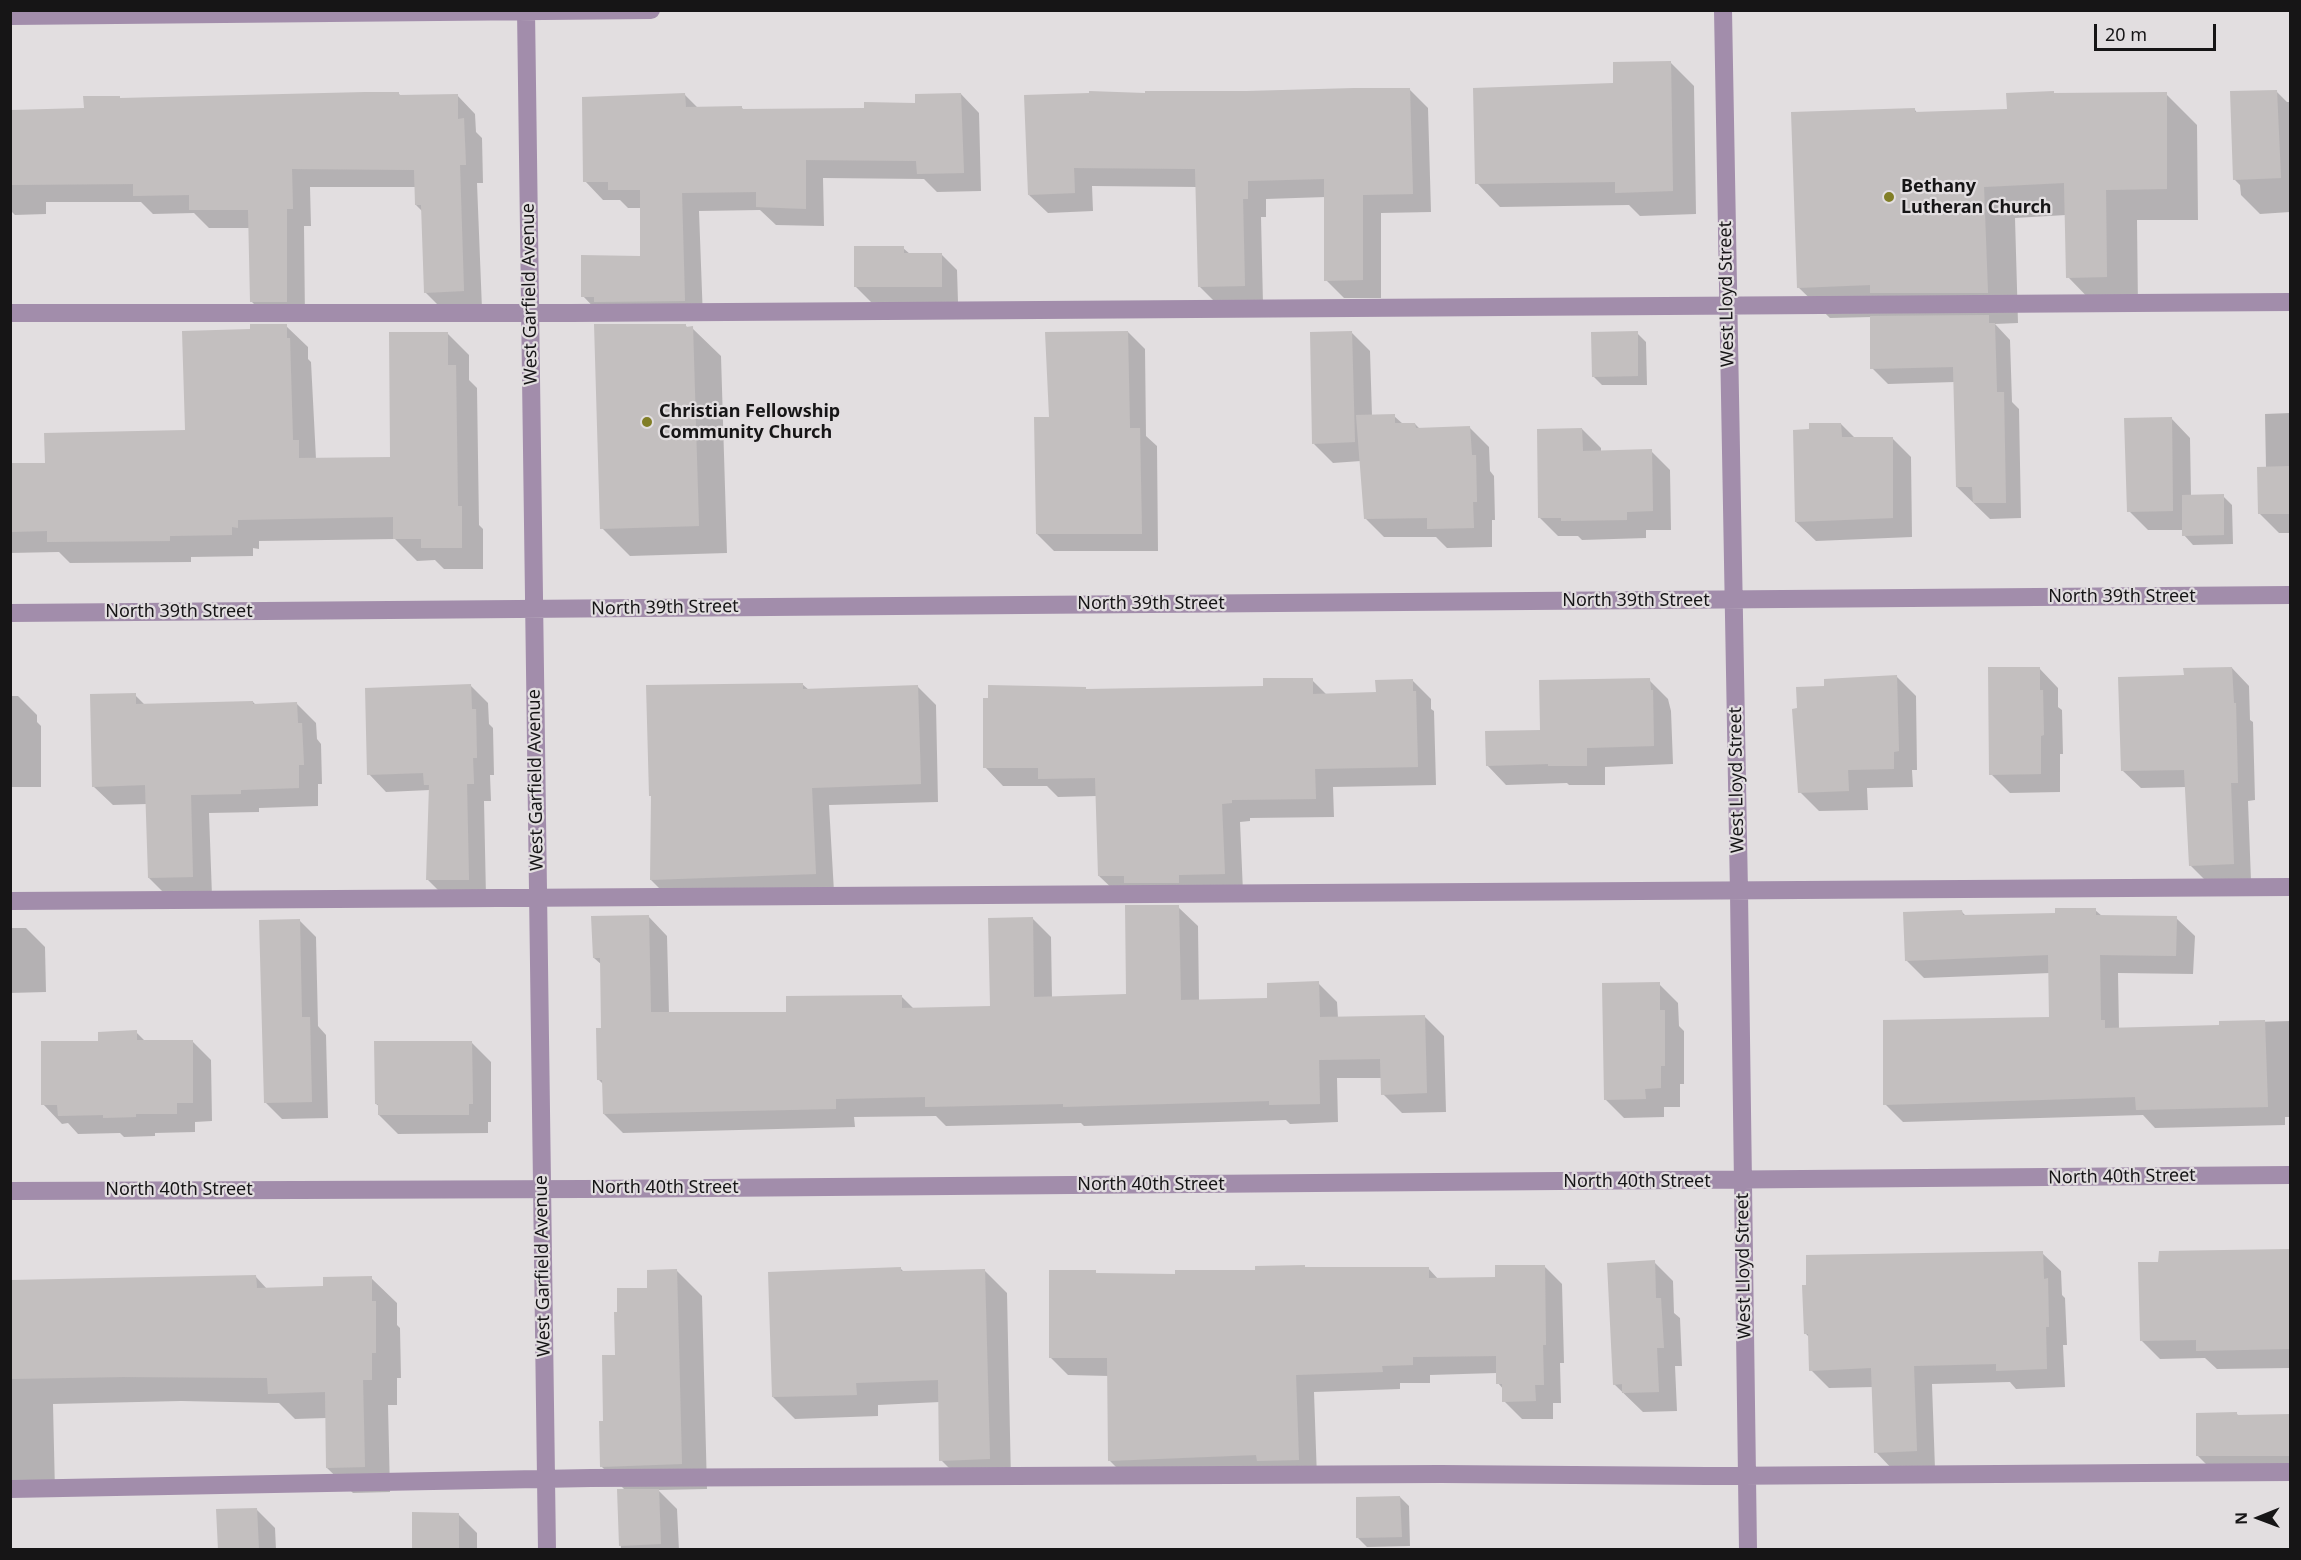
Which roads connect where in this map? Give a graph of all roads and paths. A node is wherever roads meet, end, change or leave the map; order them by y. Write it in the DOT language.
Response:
graph roads {
  1 [pos="651,10"];
  2 [pos="1723,10"];
  3 [pos="526,11"];
  4 [pos="10,16"];
  5 [pos="2290,302"];
  6 [pos="1727,305"];
  7 [pos="10,313"];
  8 [pos="530,313"];
  9 [pos="2290,596"];
  10 [pos="1733,601"];
  11 [pos="534,610"];
  12 [pos="10,613"];
  13 [pos="2290,887"];
  14 [pos="1739,892"];
  15 [pos="538,898"];
  16 [pos="10,901"];
  17 [pos="2290,1175"];
  18 [pos="1743,1181"];
  19 [pos="542,1189"];
  20 [pos="10,1191"];
  21 [pos="2290,1472"];
  22 [pos="1747,1476"];
  23 [pos="546,1479"];
  24 [pos="10,1489"];
  25 [pos="547,1550"];
  26 [pos="1748,1550"];
  1 -- 3 [label="street"];
  2 -- 6 [label="street, West Lloyd Street"];
  3 -- 4 [label="street"];
  3 -- 8 [label="street, West Garfield Avenue"];
  5 -- 6 [label="street"];
  6 -- 8 [label="street"];
  6 -- 10 [label="street, West Lloyd Street"];
  7 -- 8 [label="street"];
  8 -- 11 [label="street, West Garfield Avenue"];
  9 -- 10 [label="street, North 39th Street"];
  10 -- 11 [label="street, North 39th Street"];
  10 -- 14 [label="street, West Lloyd Street"];
  11 -- 12 [label="street, North 39th Street"];
  11 -- 15 [label="street, West Garfield Avenue"];
  13 -- 14 [label="street"];
  14 -- 15 [label="street"];
  14 -- 18 [label="street, West Lloyd Street"];
  15 -- 16 [label="street"];
  15 -- 19 [label="street, West Garfield Avenue"];
  17 -- 18 [label="street, North 40th Street"];
  18 -- 19 [label="street, North 40th Street"];
  18 -- 22 [label="street, West Lloyd Street"];
  19 -- 20 [label="street, North 40th Street"];
  19 -- 23 [label="street, West Garfield Avenue"];
  21 -- 22 [label="street"];
  22 -- 23 [label="street"];
  22 -- 26 [label="street, West Lloyd Street"];
  23 -- 24 [label="street"];
  23 -- 25 [label="street, West Garfield Avenue"];
}
